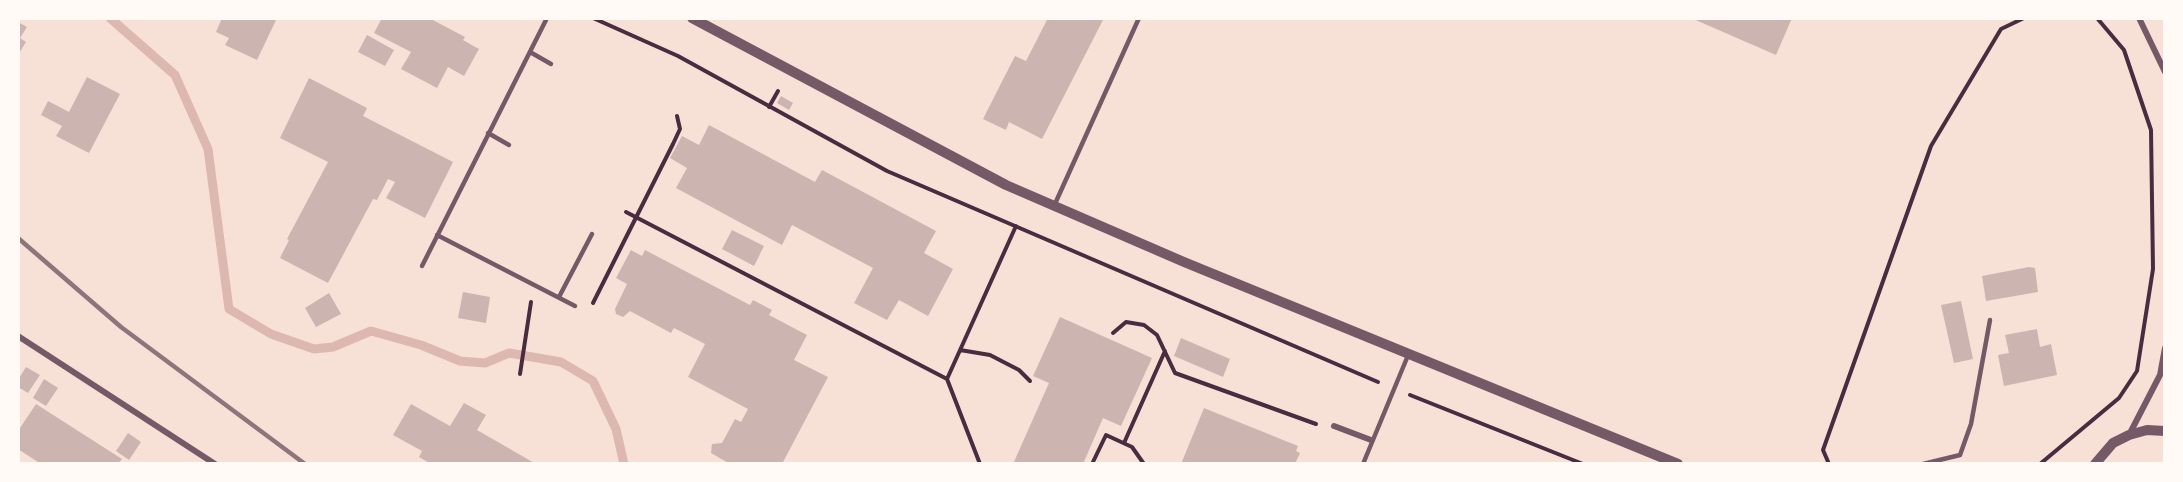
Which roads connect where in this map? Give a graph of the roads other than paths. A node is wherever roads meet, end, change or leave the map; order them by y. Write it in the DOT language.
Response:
graph roads {
  1 [pos="547,18"];
  2 [pos="692,18"];
  3 [pos="1139,18"];
  4 [pos="2139,18"];
  5 [pos="530,52"];
  6 [pos="551,64"];
  7 [pos="2165,72"];
  8 [pos="488,133"];
  9 [pos="509,145"];
  10 [pos="1054,206"];
  11 [pos="592,234"];
  12 [pos="437,235"];
  13 [pos="422,266"];
  14 [pos="559,297"];
  15 [pos="575,306"];
  16 [pos="1990,320"];
  17 [pos="18,336"];
  18 [pos="2165,348"];
  19 [pos="1409,353"];
  20 [pos="1334,426"];
  21 [pos="2165,431"];
  22 [pos="2129,435"];
  23 [pos="1371,440"];
  24 [pos="216,464"];
  25 [pos="1362,464"];
  26 [pos="1678,464"];
  27 [pos="1923,464"];
  28 [pos="2095,464"];
  1 -- 5 [label="lane"];
  2 -- 10 [label="street"];
  3 -- 10 [label="lane"];
  4 -- 7 [label="street"];
  5 -- 6 [label="lane"];
  5 -- 8 [label="lane"];
  8 -- 9 [label="lane"];
  8 -- 12 [label="lane"];
  10 -- 19 [label="street"];
  11 -- 14 [label="lane"];
  12 -- 13 [label="lane"];
  12 -- 14 [label="lane"];
  14 -- 15 [label="lane"];
  16 -- 27 [label="lane"];
  17 -- 24 [label="street"];
  18 -- 22 [label="street"];
  19 -- 23 [label="lane"];
  19 -- 26 [label="street"];
  20 -- 23 [label="street"];
  21 -- 22 [label="street"];
  22 -- 28 [label="street"];
  23 -- 25 [label="lane"];
}
